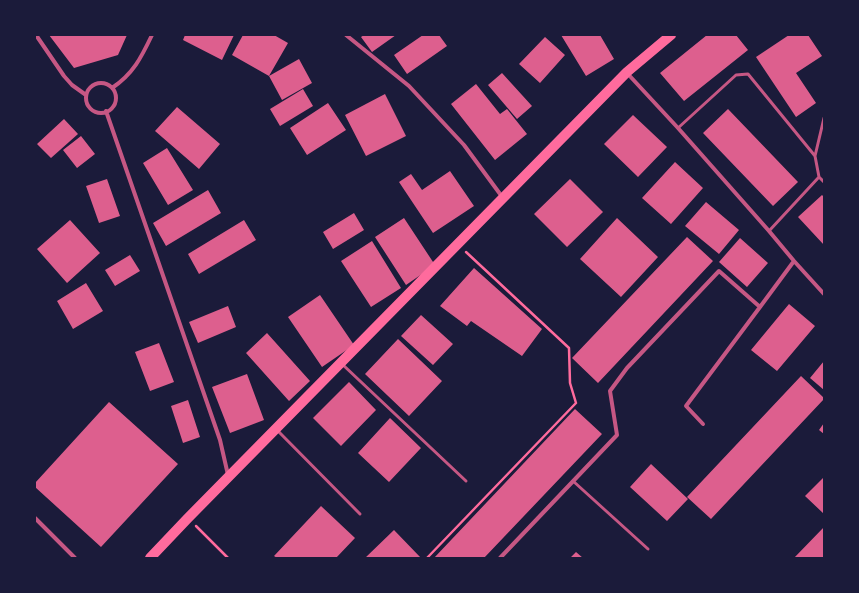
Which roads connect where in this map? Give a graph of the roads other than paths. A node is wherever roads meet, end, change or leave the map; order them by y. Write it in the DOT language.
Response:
graph roads {
  1 [pos="36,35"];
  2 [pos="152,35"];
  3 [pos="346,35"];
  4 [pos="671,35"];
  5 [pos="626,72"];
  6 [pos="112,88"];
  7 [pos="86,95"];
  8 [pos="106,111"];
  9 [pos="824,118"];
  10 [pos="678,128"];
  11 [pos="815,156"];
  12 [pos="819,177"];
  13 [pos="824,182"];
  14 [pos="503,198"];
  15 [pos="769,231"];
  16 [pos="794,261"];
  17 [pos="824,294"];
  18 [pos="760,307"];
  19 [pos="341,363"];
  20 [pos="703,424"];
  21 [pos="276,429"];
  22 [pos="228,478"];
  23 [pos="466,481"];
  24 [pos="573,481"];
  25 [pos="360,514"];
  26 [pos="35,518"];
  27 [pos="648,549"];
  28 [pos="76,558"];
  29 [pos="150,558"];
  30 [pos="500,558"];
  1 -- 7 [label="street"];
  2 -- 6 [label="street"];
  3 -- 14 [label="street"];
  4 -- 5 [label="main road"];
  5 -- 10 [label="street"];
  5 -- 14 [label="main road"];
  6 -- 7 [label="street"];
  6 -- 8 [label="street"];
  7 -- 8 [label="street"];
  8 -- 22 [label="street"];
  9 -- 11 [label="lane"];
  10 -- 11 [label="lane"];
  10 -- 15 [label="street"];
  11 -- 12 [label="lane"];
  12 -- 13 [label="lane"];
  12 -- 15 [label="lane"];
  14 -- 19 [label="main road"];
  15 -- 16 [label="street"];
  16 -- 17 [label="street"];
  16 -- 18 [label="street"];
  18 -- 20 [label="street"];
  18 -- 24 [label="street"];
  19 -- 21 [label="main road"];
  19 -- 23 [label="lane"];
  21 -- 22 [label="main road"];
  21 -- 25 [label="lane"];
  22 -- 29 [label="main road"];
  24 -- 27 [label="lane"];
  24 -- 30 [label="street"];
  26 -- 28 [label="street"];
}
